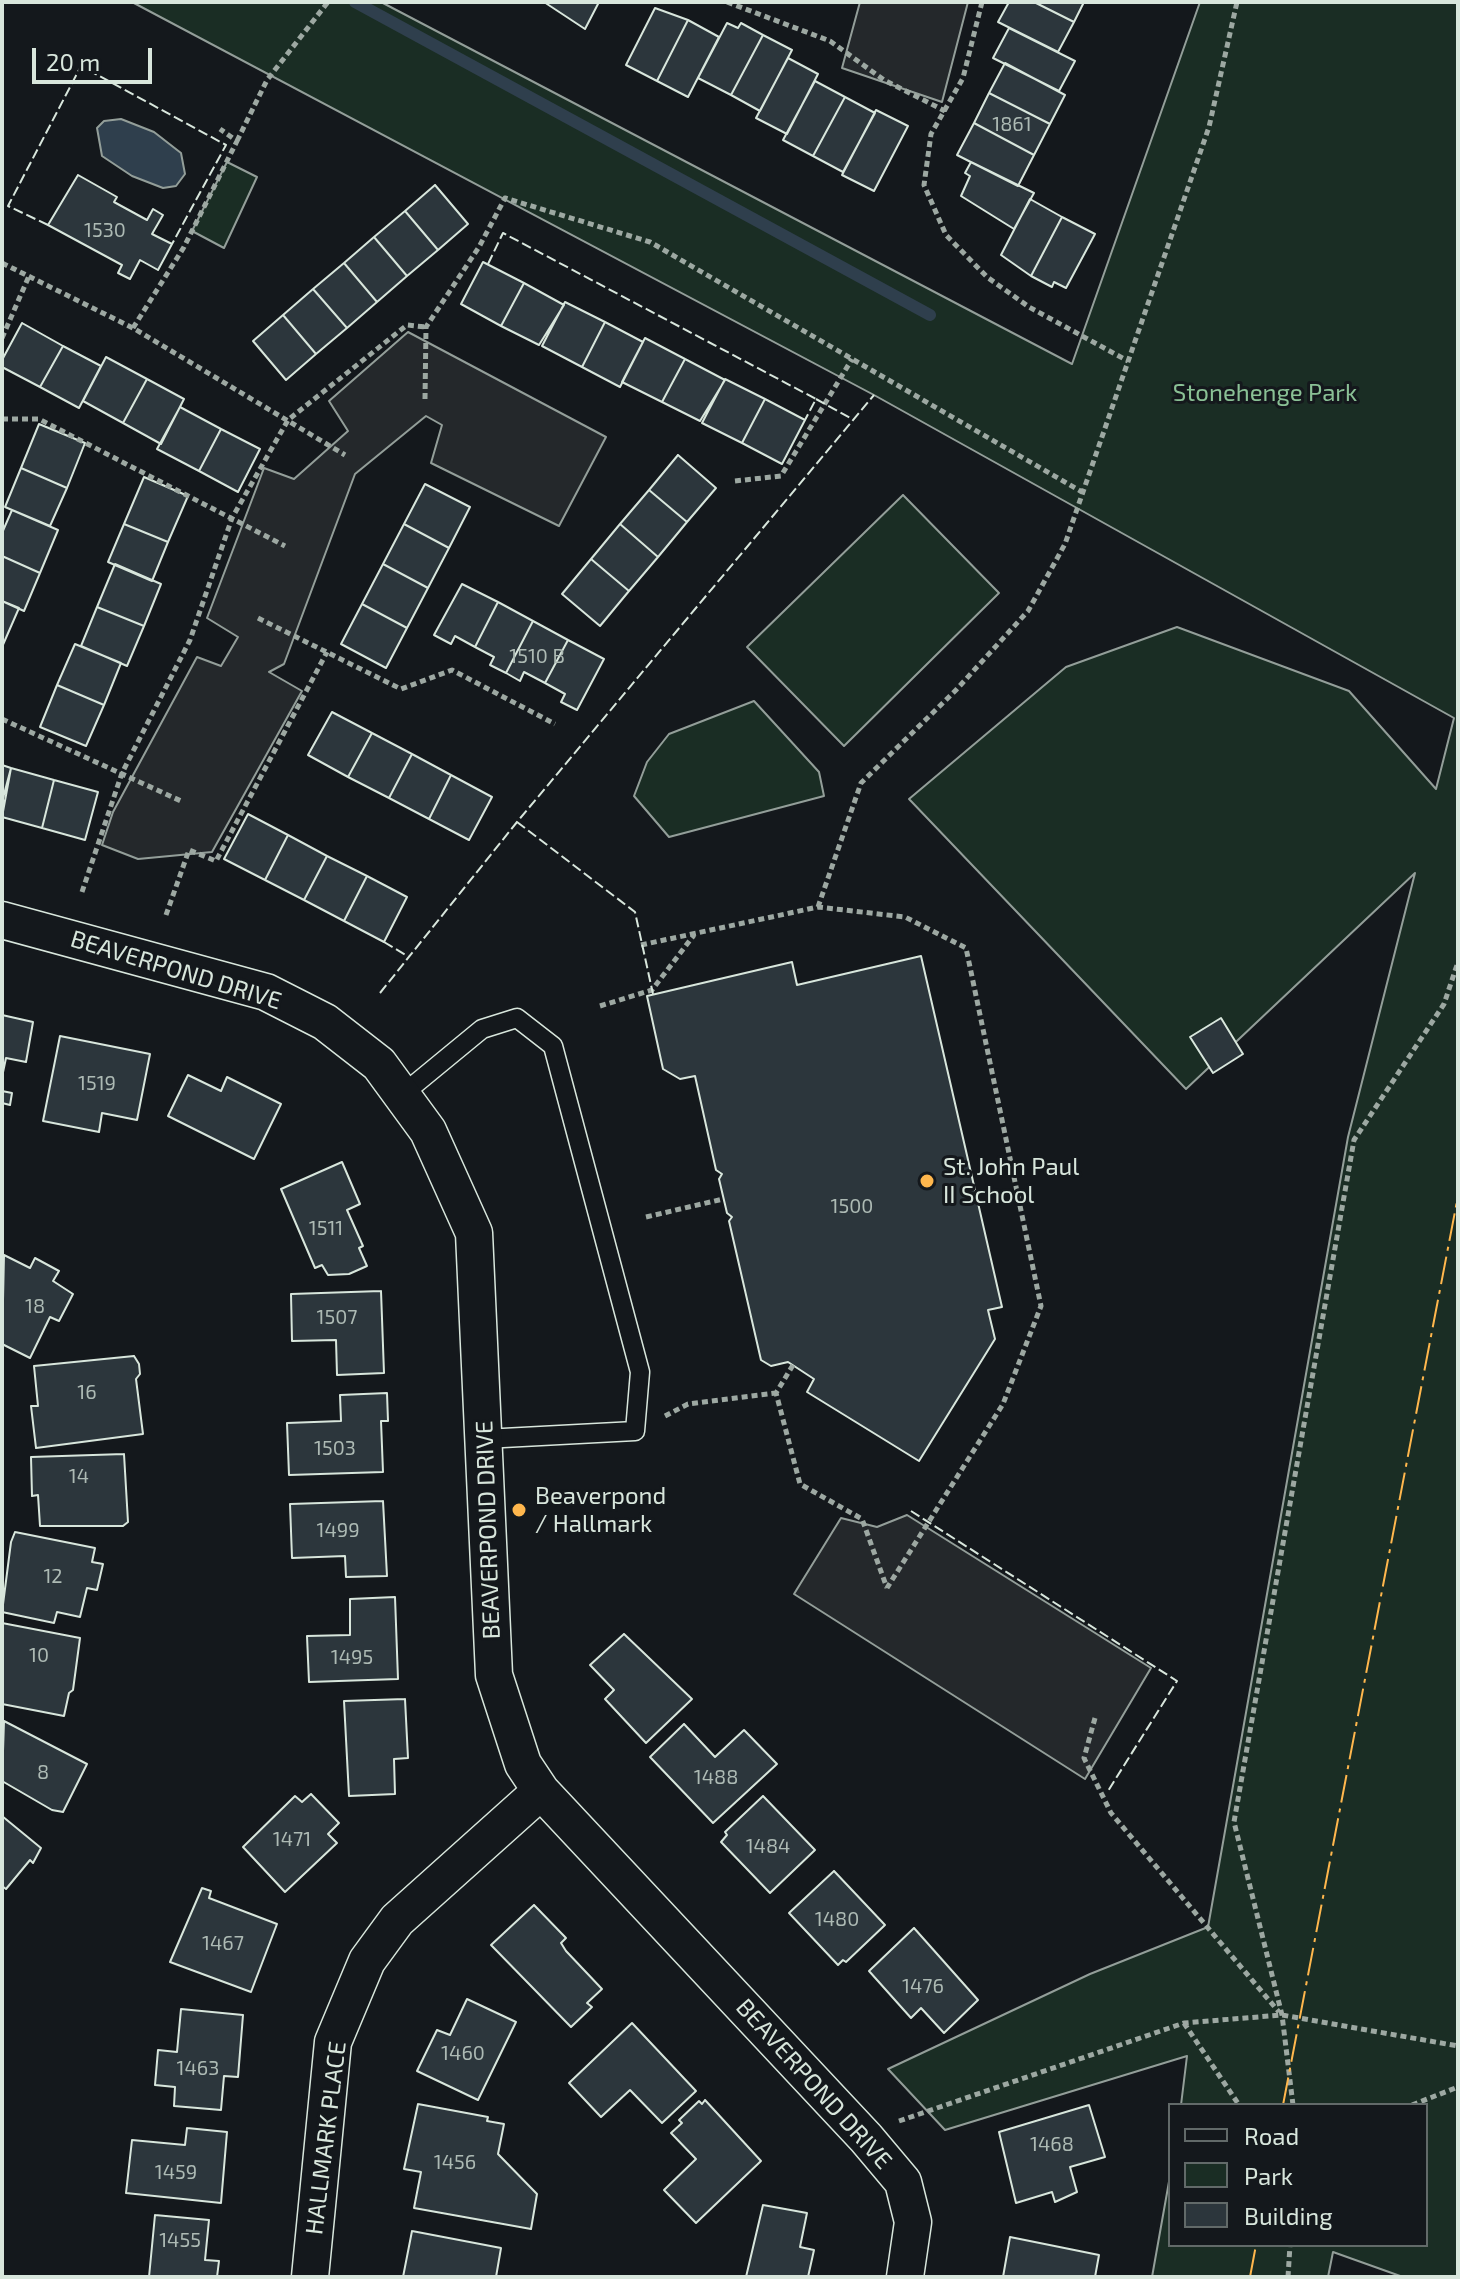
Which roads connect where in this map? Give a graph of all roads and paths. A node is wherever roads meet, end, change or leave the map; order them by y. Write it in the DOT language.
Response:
graph roads {
  1 [pos="328,2"];
  2 [pos="727,2"];
  3 [pos="982,2"];
  4 [pos="1237,2"];
  5 [pos="945,111"];
  6 [pos="220,129"];
  7 [pos="237,141"];
  8 [pos="2,263"];
  9 [pos="29,276"];
  10 [pos="426,327"];
  11 [pos="133,328"];
  12 [pos="2,338"];
  13 [pos="852,359"];
  14 [pos="1128,361"];
  15 [pos="425,399"];
  16 [pos="2,419"];
  17 [pos="288,420"];
  18 [pos="345,455"];
  19 [pos="735,481"];
  20 [pos="1082,492"];
  21 [pos="232,518"];
  22 [pos="285,546"];
  23 [pos="258,618"];
  24 [pos="327,652"];
  25 [pos="2,719"];
  26 [pos="555,724"];
  27 [pos="122,773"];
  28 [pos="181,801"];
  29 [pos="82,892"];
  30 [pos="818,907"];
  31 [pos="166,915"];
  32 [pos="2,920"];
  33 [pos="694,935"];
  34 [pos="641,945"];
  35 [pos="1458,962"];
  36 [pos="600,1006"];
  37 [pos="403,1094"];
  38 [pos="723,1199"];
  39 [pos="646,1217"];
  40 [pos="793,1365"];
  41 [pos="776,1393"];
  42 [pos="635,1431"];
  43 [pos="484,1439"];
  44 [pos="1095,1718"];
  45 [pos="541,1791"];
  46 [pos="1282,2015"];
  47 [pos="1184,2023"];
  48 [pos="1458,2046"];
  49 [pos="1458,2087"];
  50 [pos="1238,2103"];
  51 [pos="1293,2103"];
  52 [pos="1417,2103"];
  53 [pos="866,2138"];
  54 [pos="1290,2247"];
  55 [pos="310,2277"];
  56 [pos="905,2277"];
  57 [pos="1288,2277"];
  1 -- 7 [label="path"];
  2 -- 5 [label="path"];
  3 -- 5 [label="path"];
  4 -- 14 [label="path"];
  5 -- 14 [label="path"];
  6 -- 7 [label="path"];
  7 -- 11 [label="path"];
  8 -- 9 [label="path"];
  9 -- 11 [label="path"];
  9 -- 12 [label="path"];
  10 -- 13 [label="path"];
  10 -- 15 [label="path"];
  10 -- 17 [label="path"];
  11 -- 17 [label="path"];
  13 -- 19 [label="path"];
  13 -- 20 [label="path"];
  14 -- 20 [label="path"];
  16 -- 21 [label="path"];
  17 -- 18 [label="path"];
  17 -- 21 [label="path"];
  20 -- 30 [label="path"];
  21 -- 22 [label="path"];
  21 -- 27 [label="path"];
  23 -- 24 [label="path"];
  24 -- 26 [label="path"];
  24 -- 31 [label="path"];
  25 -- 27 [label="path"];
  27 -- 28 [label="path"];
  27 -- 29 [label="path"];
  30 -- 33 [label="path"];
  30 -- 41 [label="path"];
  32 -- 37 [label="street, BEAVERPOND DRIVE"];
  33 -- 34 [label="path"];
  33 -- 36 [label="path"];
  35 -- 46 [label="path"];
  37 -- 42 [label="lane"];
  37 -- 43 [label="street, BEAVERPOND DRIVE"];
  38 -- 39 [label="path"];
  40 -- 41 [label="path"];
  41 -- 42 [label="path"];
  42 -- 43 [label="lane"];
  43 -- 45 [label="street, BEAVERPOND DRIVE"];
  44 -- 46 [label="path"];
  45 -- 53 [label="street, BEAVERPOND DRIVE"];
  45 -- 55 [label="street, HALLMARK PLACE"];
  46 -- 47 [label="path"];
  46 -- 48 [label="path"];
  46 -- 51 [label="path"];
  47 -- 50 [label="path"];
  47 -- 53 [label="path"];
  49 -- 52 [label="path"];
  53 -- 56 [label="street, BEAVERPOND DRIVE"];
  54 -- 57 [label="path"];
}
